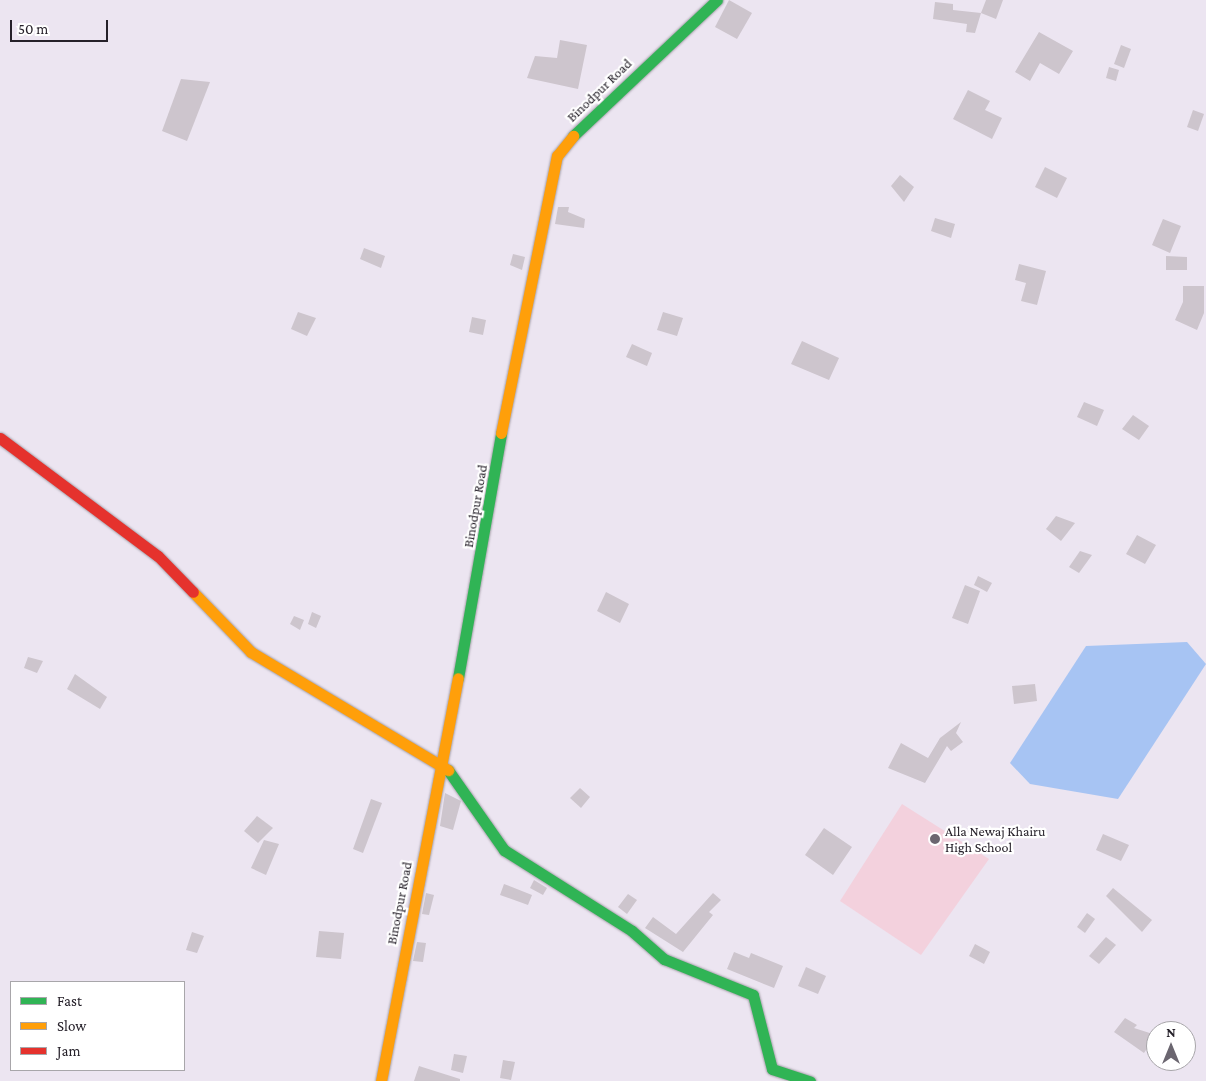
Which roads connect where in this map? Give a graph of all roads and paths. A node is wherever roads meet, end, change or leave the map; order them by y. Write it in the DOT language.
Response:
graph roads {
  1 [pos="717,0"];
  2 [pos="0,438"];
  3 [pos="440,761"];
  4 [pos="381,1081"];
  5 [pos="810,1081"];
  1 -- 3 [label="street, Binodpur Road"];
  2 -- 3 [label="street"];
  3 -- 4 [label="street, Binodpur Road"];
  3 -- 5 [label="street"];
}
